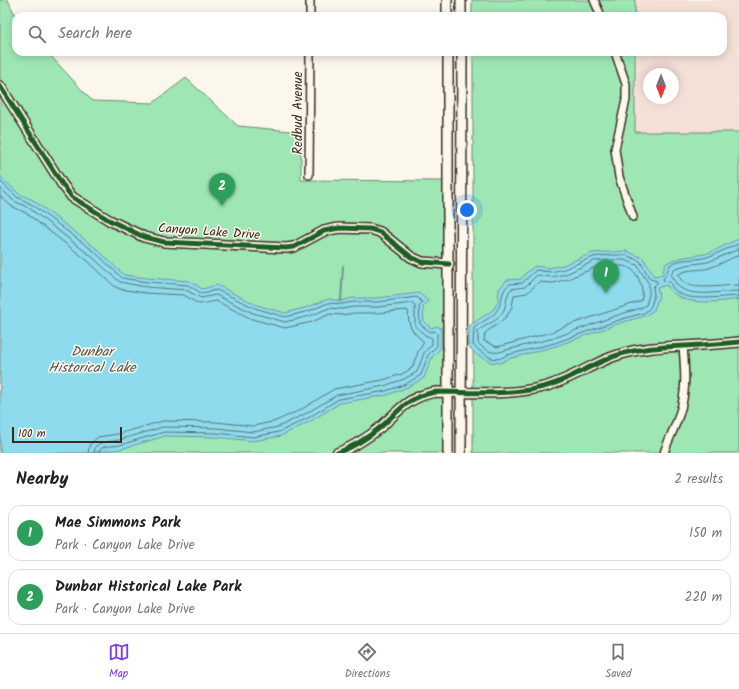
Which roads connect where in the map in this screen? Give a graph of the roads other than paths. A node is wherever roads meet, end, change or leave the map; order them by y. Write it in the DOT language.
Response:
graph roads {
  1 [pos="310,0"];
  2 [pos="447,0"];
  3 [pos="461,0"];
  4 [pos="594,0"];
  5 [pos="310,12"];
  6 [pos="447,12"];
  7 [pos="461,12"];
  8 [pos="599,12"];
  9 [pos="310,56"];
  10 [pos="448,56"];
  11 [pos="462,56"];
  12 [pos="616,56"];
  13 [pos="0,86"];
  14 [pos="309,175"];
  15 [pos="633,217"];
  16 [pos="449,264"];
  17 [pos="739,342"];
  18 [pos="683,346"];
  19 [pos="448,392"];
  20 [pos="462,392"];
  21 [pos="337,453"];
  22 [pos="448,453"];
  23 [pos="461,453"];
  24 [pos="664,453"];
  1 -- 5 [label="street"];
  2 -- 6 [label="street"];
  3 -- 7 [label="street"];
  4 -- 8 [label="street"];
  9 -- 14 [label="street, Redbud Avenue"];
  10 -- 16 [label="street"];
  11 -- 20 [label="street"];
  12 -- 15 [label="street"];
  13 -- 16 [label="street, Canyon Lake Drive"];
  16 -- 19 [label="street"];
  17 -- 18 [label="street"];
  18 -- 20 [label="street"];
  18 -- 24 [label="street"];
  19 -- 20 [label="street"];
  19 -- 21 [label="street"];
  19 -- 22 [label="street"];
  20 -- 23 [label="street"];
}
